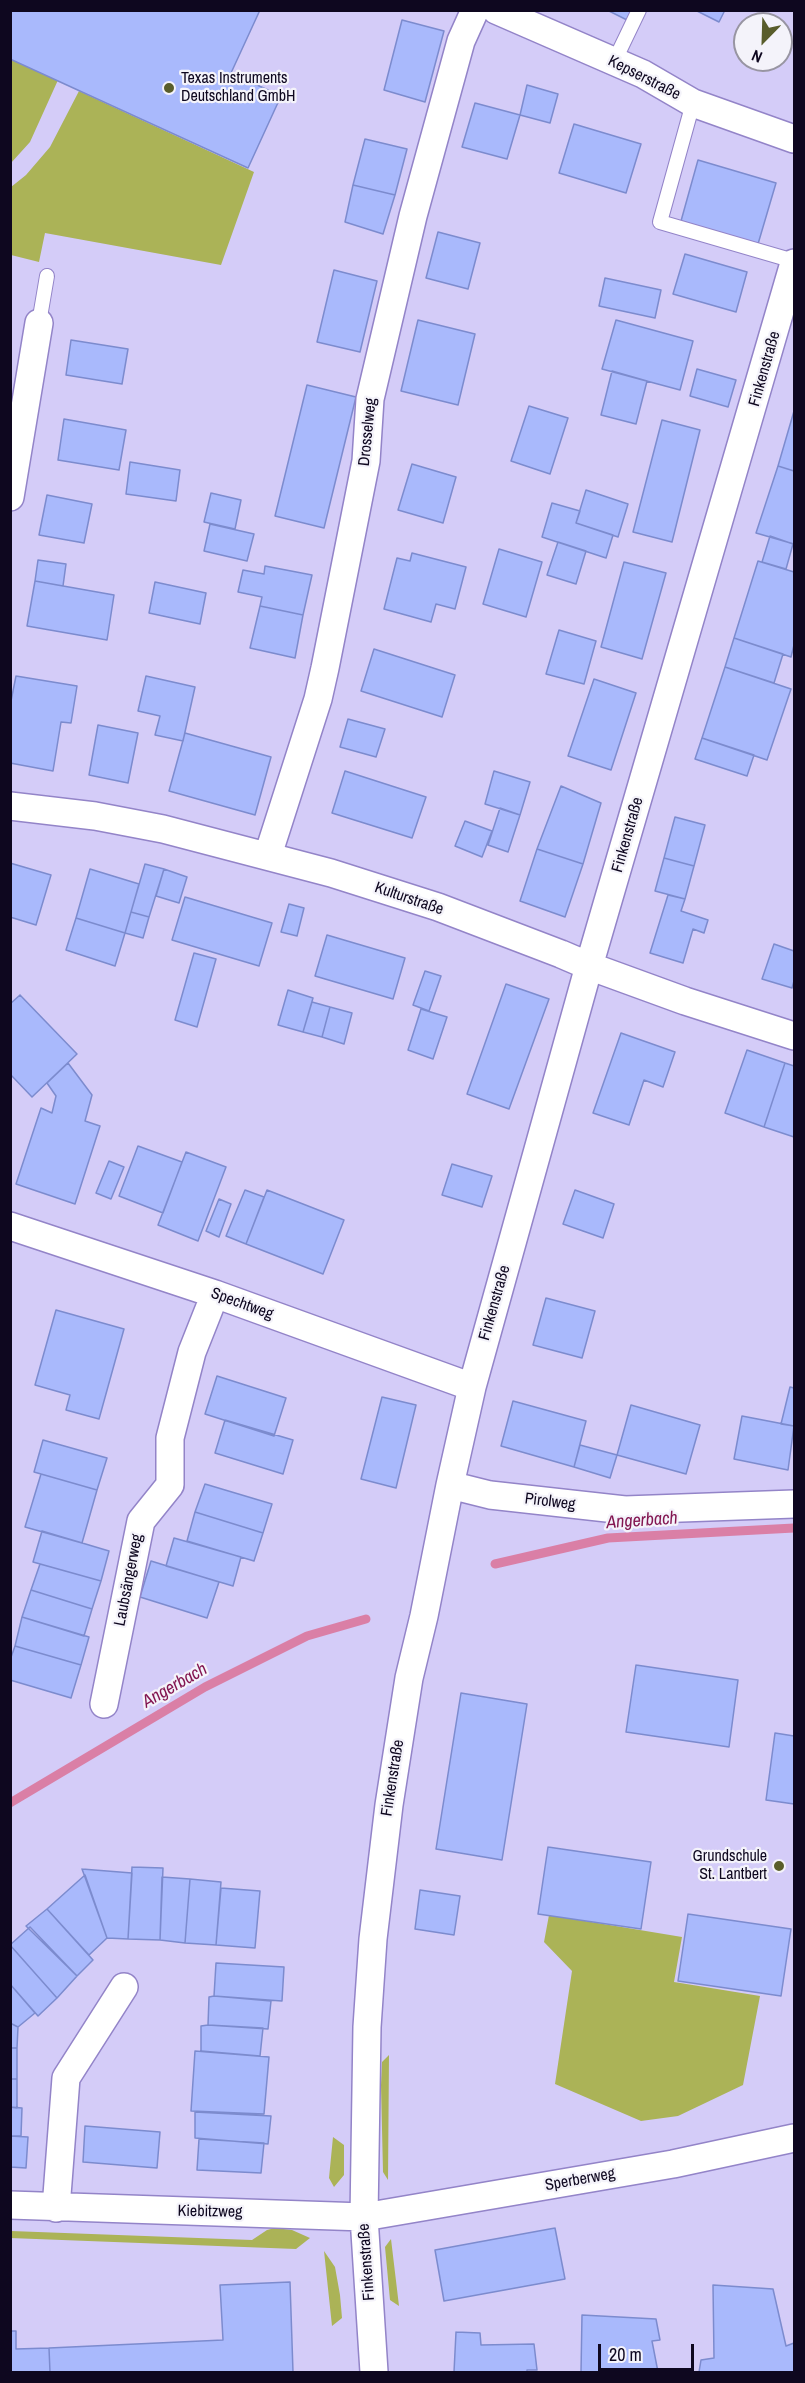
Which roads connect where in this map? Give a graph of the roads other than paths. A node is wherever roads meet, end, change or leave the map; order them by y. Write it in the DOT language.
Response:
graph roads {
  1 [pos="476,10"];
  2 [pos="496,10"];
  3 [pos="639,10"];
  4 [pos="614,62"];
  5 [pos="693,103"];
  6 [pos="795,139"];
  7 [pos="795,262"];
  8 [pos="47,276"];
  9 [pos="788,318"];
  10 [pos="39,323"];
  11 [pos="10,497"];
  12 [pos="10,806"];
  13 [pos="268,855"];
  14 [pos="589,966"];
  15 [pos="795,1036"];
  16 [pos="10,1226"];
  17 [pos="215,1294"];
  18 [pos="472,1387"];
  19 [pos="450,1485"];
  20 [pos="795,1504"];
  21 [pos="104,1704"];
  22 [pos="124,1987"];
  23 [pos="795,2138"];
  24 [pos="10,2205"];
  25 [pos="56,2208"];
  26 [pos="364,2217"];
  27 [pos="374,2373"];
  1 -- 13 [label="street, Drosselweg"];
  2 -- 4 [label="street, Kepserstraße"];
  3 -- 4 [label="lane"];
  4 -- 5 [label="street, Kepserstraße"];
  5 -- 6 [label="street, Kepserstraße"];
  5 -- 7 [label="lane"];
  7 -- 9 [label="street, Finkenstraße"];
  8 -- 10 [label="lane"];
  9 -- 14 [label="street, Finkenstraße"];
  10 -- 11 [label="street"];
  12 -- 13 [label="street, Kulturstraße"];
  13 -- 14 [label="street, Kulturstraße"];
  14 -- 15 [label="street, Kulturstraße"];
  14 -- 18 [label="street, Finkenstraße"];
  16 -- 17 [label="street, Spechtweg"];
  17 -- 18 [label="street, Spechtweg"];
  17 -- 21 [label="street, Laubsängerweg"];
  18 -- 19 [label="street, Finkenstraße"];
  19 -- 20 [label="street, Pirolweg"];
  19 -- 26 [label="street, Finkenstraße"];
  22 -- 25 [label="street"];
  23 -- 26 [label="street, Sperberweg"];
  24 -- 25 [label="street, Kiebitzweg"];
  25 -- 26 [label="street, Kiebitzweg"];
  26 -- 27 [label="street, Finkenstraße"];
}
